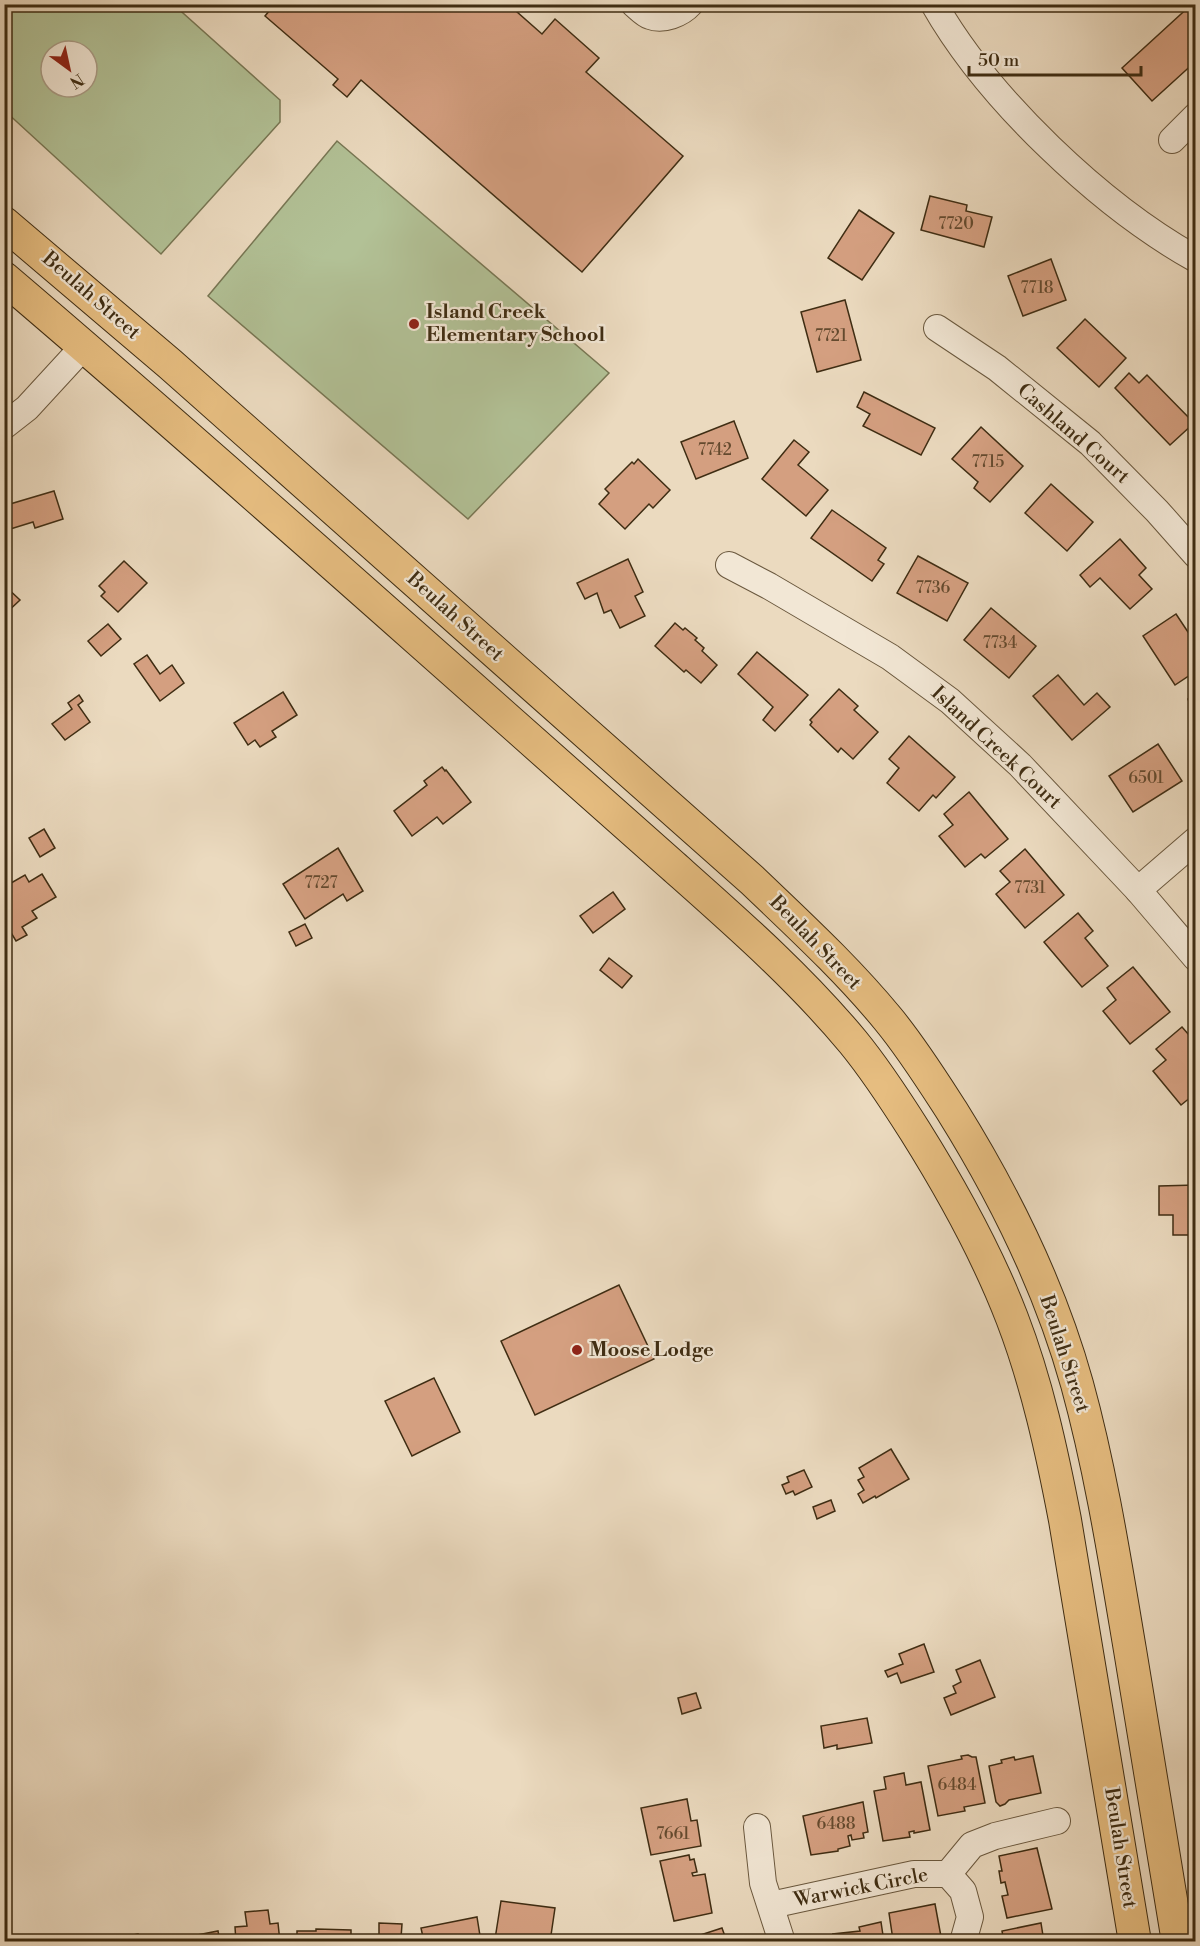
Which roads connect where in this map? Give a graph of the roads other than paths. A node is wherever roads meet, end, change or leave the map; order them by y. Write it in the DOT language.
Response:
graph roads {
  1 [pos="634,4"];
  2 [pos="690,4"];
  3 [pos="934,4"];
  4 [pos="1196,116"];
  5 [pos="1172,140"];
  6 [pos="4,223"];
  7 [pos="1196,260"];
  8 [pos="4,278"];
  9 [pos="112,315"];
  10 [pos="937,328"];
  11 [pos="84,346"];
  12 [pos="4,426"];
  13 [pos="1196,555"];
  14 [pos="729,565"];
  15 [pos="1196,840"];
  16 [pos="1138,890"];
  17 [pos="1196,958"];
  18 [pos="1057,1821"];
  19 [pos="757,1827"];
  20 [pos="948,1874"];
  21 [pos="771,1905"];
  22 [pos="782,1941"];
  23 [pos="963,1941"];
  24 [pos="1135,1941"];
  25 [pos="1178,1941"];
  1 -- 2 [label="street"];
  3 -- 7 [label="street"];
  4 -- 5 [label="street"];
  6 -- 9 [label="main road, Beulah Street"];
  8 -- 11 [label="main road, Beulah Street"];
  9 -- 11 [label="main road"];
  9 -- 25 [label="main road, Beulah Street"];
  10 -- 13 [label="street, Cashland Court"];
  11 -- 12 [label="street"];
  11 -- 24 [label="main road, Beulah Street"];
  14 -- 16 [label="street, Island Creek Court"];
  15 -- 16 [label="street"];
  16 -- 17 [label="street, Island Creek Court"];
  18 -- 20 [label="street"];
  19 -- 21 [label="street"];
  20 -- 21 [label="street, Warwick Circle"];
  20 -- 23 [label="street, Warwick Circle"];
  21 -- 22 [label="street"];
}
